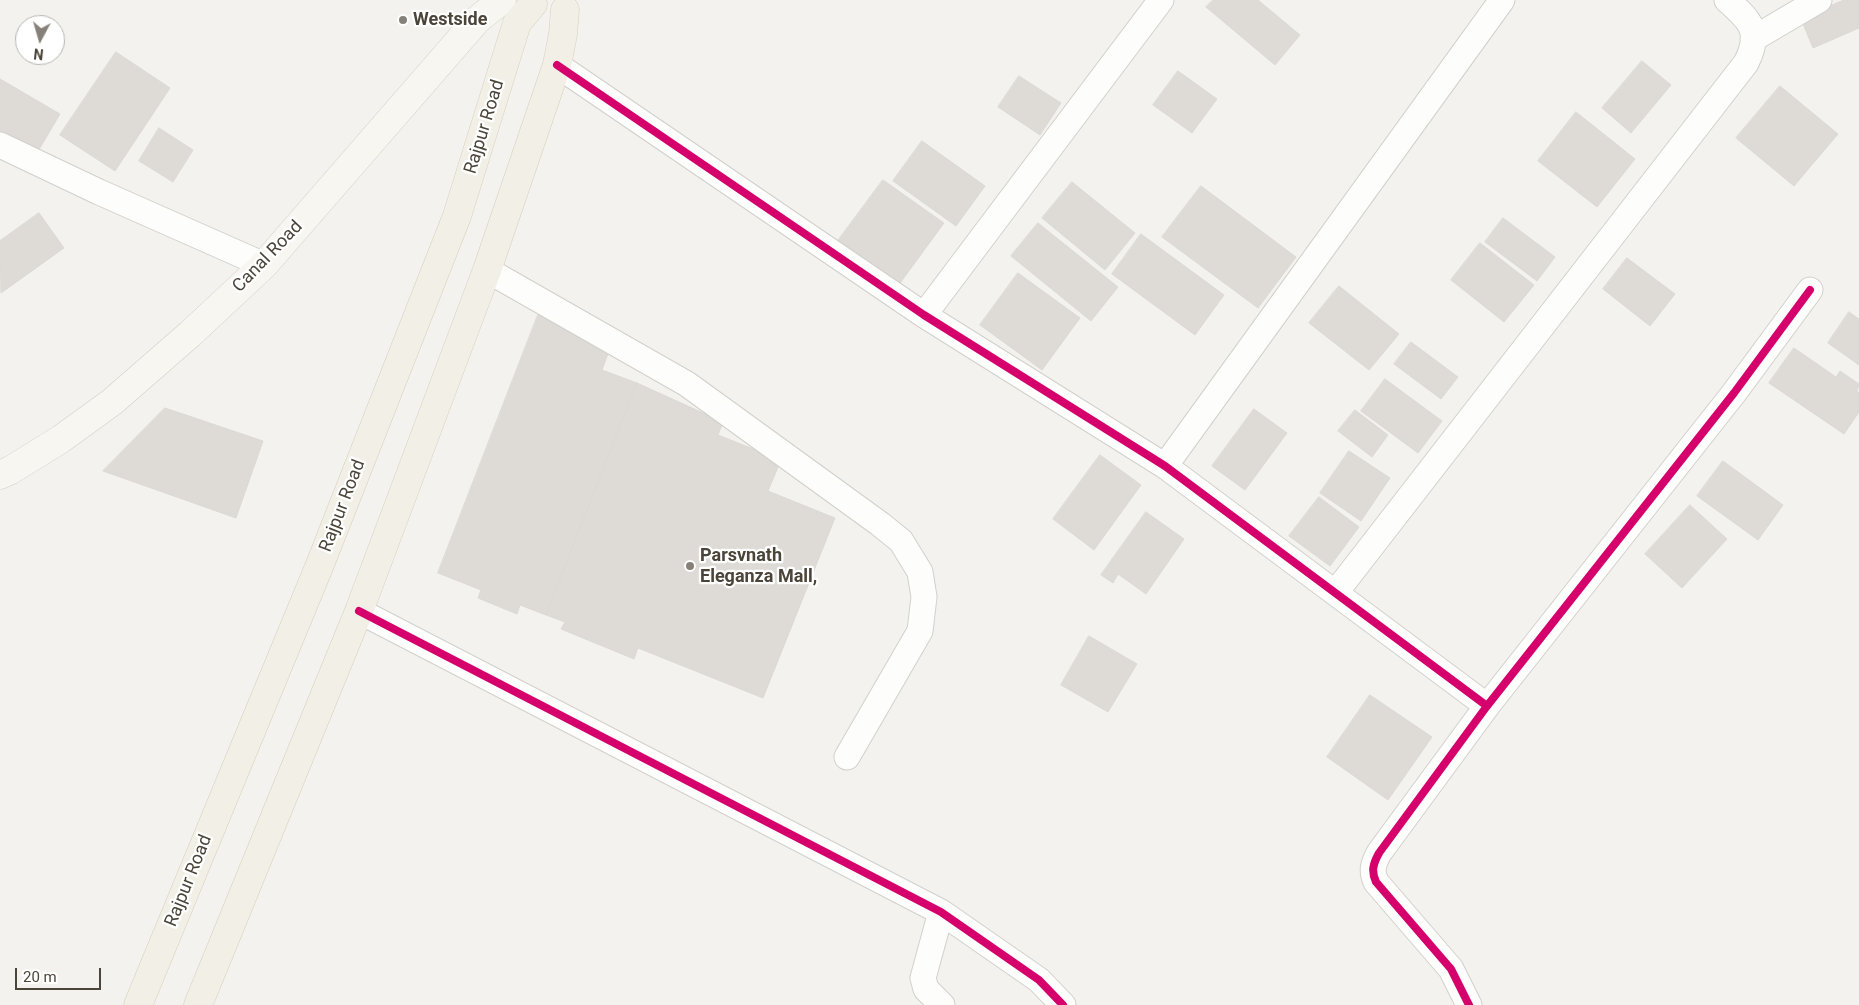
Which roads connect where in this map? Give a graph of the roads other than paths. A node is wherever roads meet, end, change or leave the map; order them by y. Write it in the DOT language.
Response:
graph roads {
  1 [pos="502,0"];
  2 [pos="1161,0"];
  3 [pos="1502,0"];
  4 [pos="1728,0"];
  5 [pos="1819,0"];
  6 [pos="532,2"];
  7 [pos="570,5"];
  8 [pos="1754,39"];
  9 [pos="557,65"];
  10 [pos="0,145"];
  11 [pos="264,265"];
  12 [pos="487,270"];
  13 [pos="1810,290"];
  14 [pos="924,315"];
  15 [pos="1164,466"];
  16 [pos="4,468"];
  17 [pos="1336,592"];
  18 [pos="359,611"];
  19 [pos="1486,706"];
  20 [pos="847,757"];
  21 [pos="941,912"];
  22 [pos="138,1005"];
  23 [pos="198,1005"];
  24 [pos="942,1005"];
  25 [pos="1063,1005"];
  26 [pos="1469,1005"];
  1 -- 11 [label="street, Canal Road"];
  2 -- 14 [label="street"];
  3 -- 15 [label="street"];
  4 -- 8 [label="street"];
  5 -- 8 [label="street"];
  6 -- 7 [label="main road"];
  6 -- 22 [label="main road, Rajpur Road"];
  7 -- 9 [label="main road"];
  8 -- 17 [label="street"];
  9 -- 12 [label="main road"];
  9 -- 14 [label="street"];
  10 -- 11 [label="street"];
  11 -- 16 [label="street, Canal Road"];
  12 -- 18 [label="main road"];
  12 -- 20 [label="street"];
  13 -- 19 [label="street"];
  14 -- 15 [label="street"];
  15 -- 17 [label="street"];
  17 -- 19 [label="street"];
  18 -- 21 [label="street"];
  18 -- 23 [label="main road"];
  19 -- 26 [label="street"];
  21 -- 24 [label="street"];
  21 -- 25 [label="street"];
}
